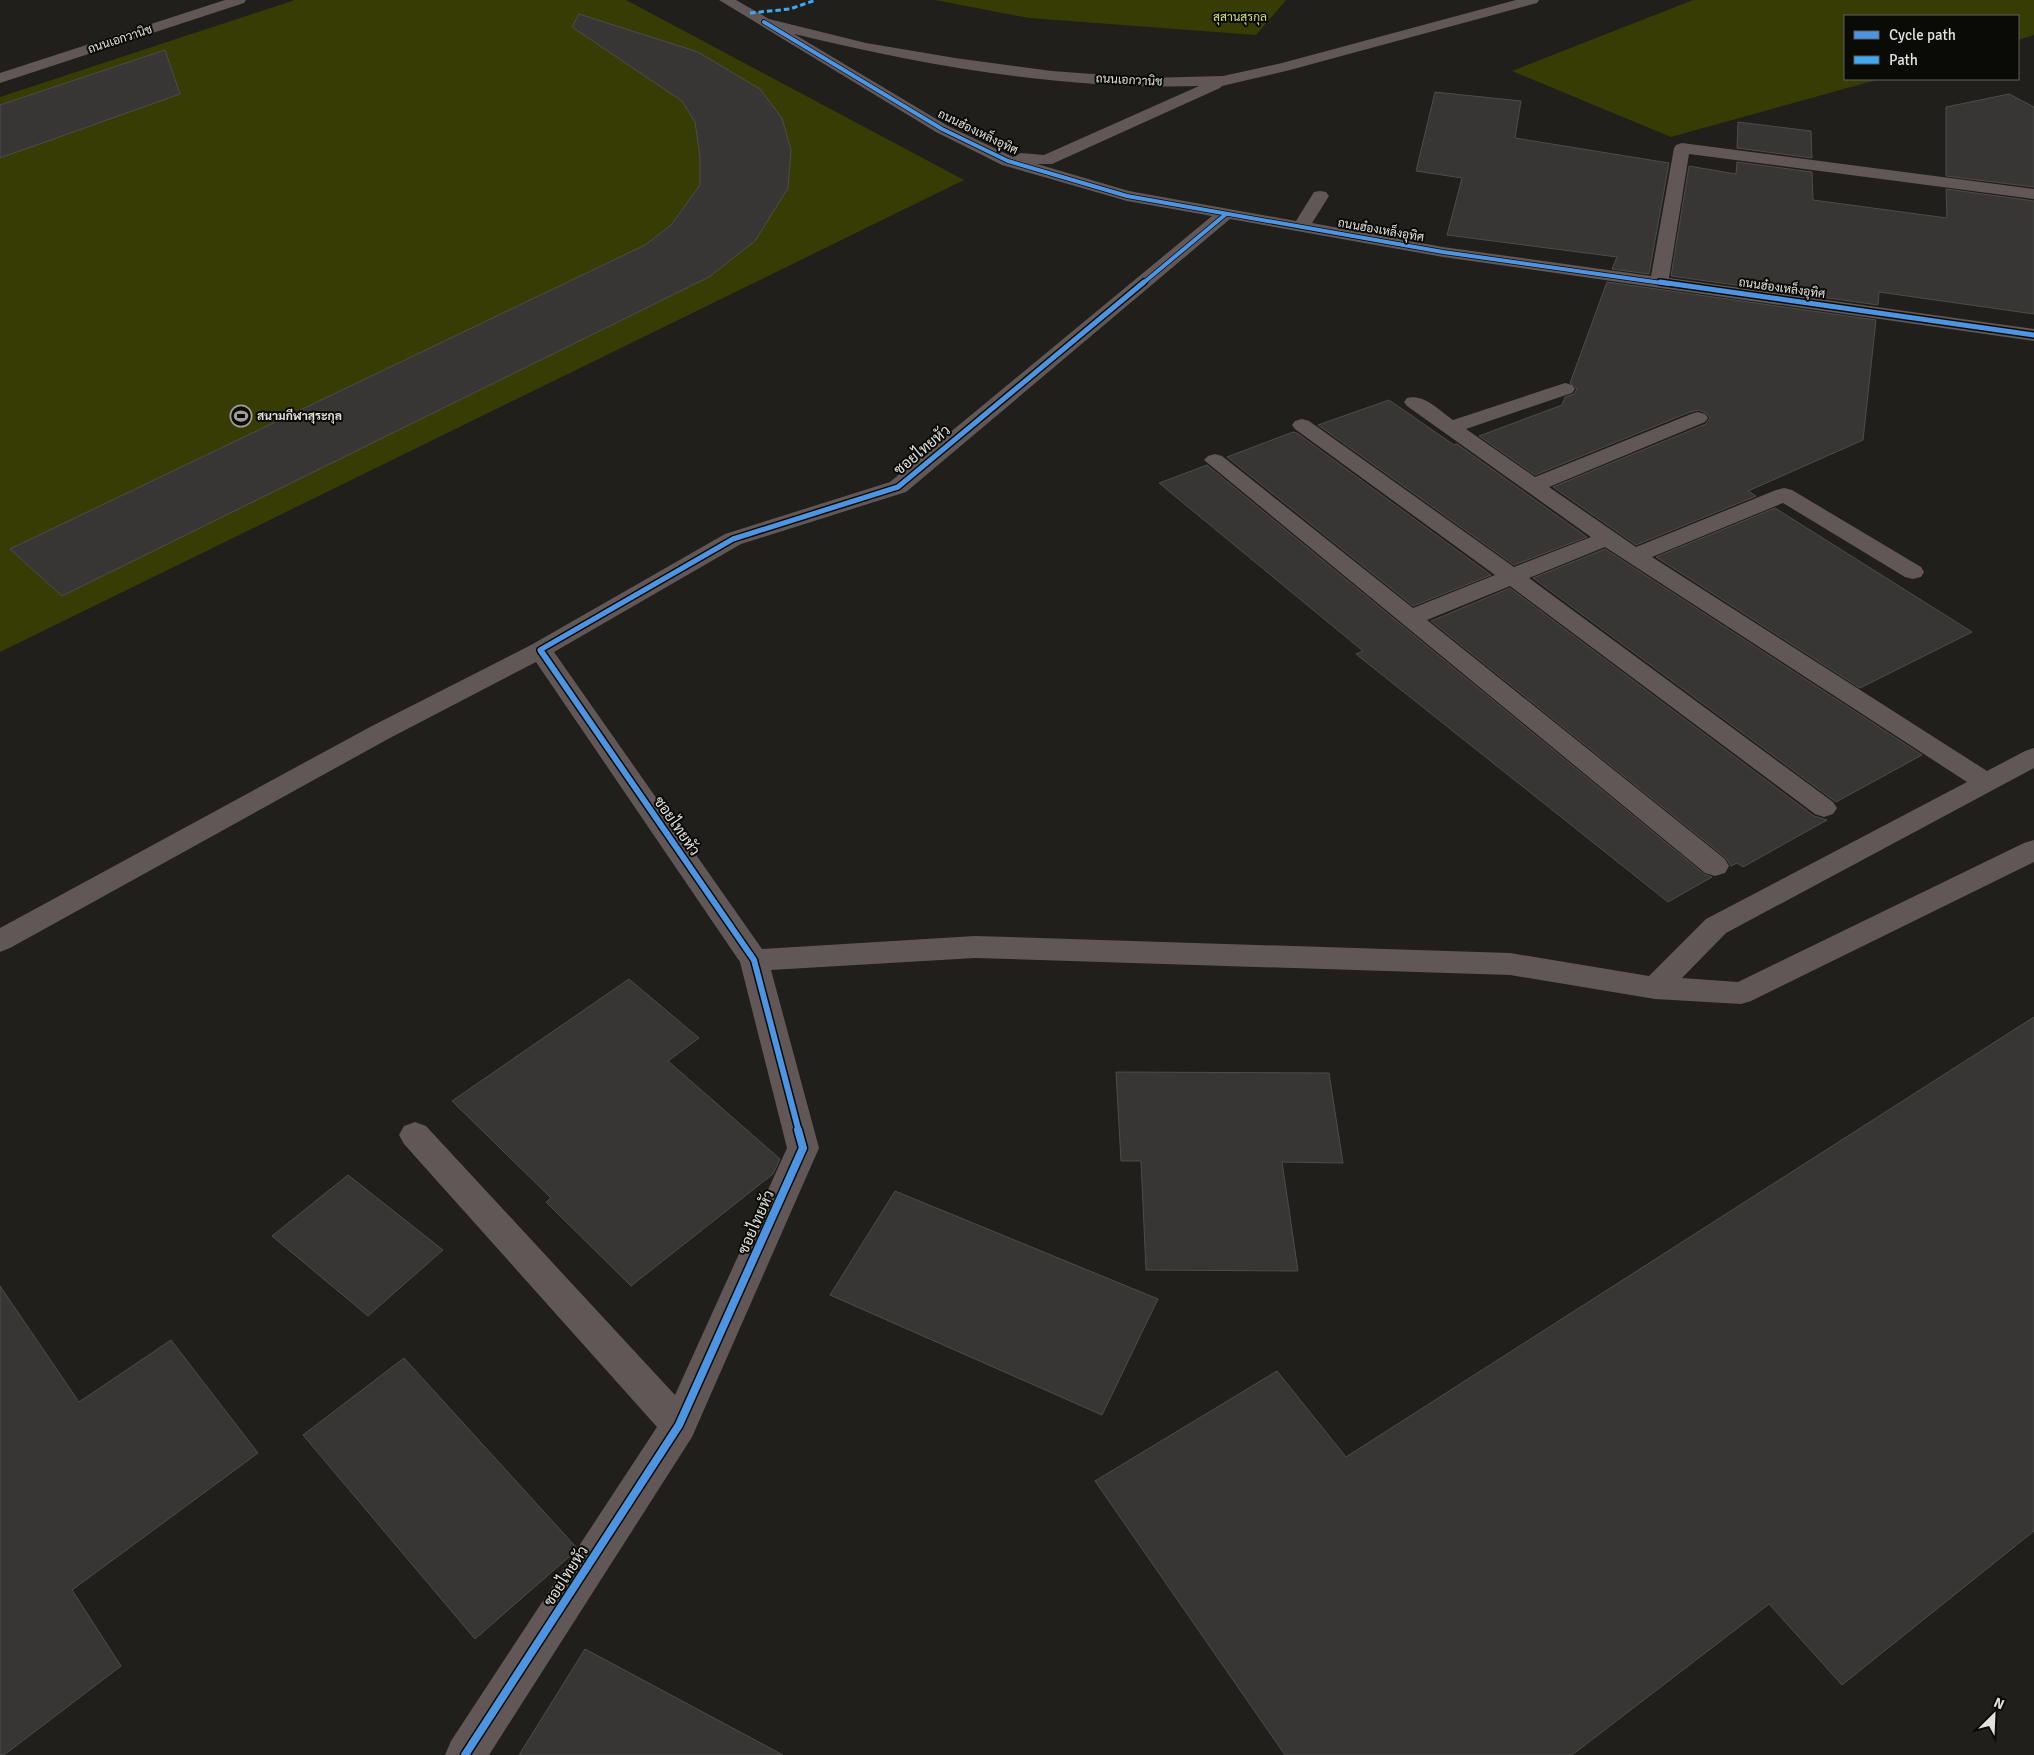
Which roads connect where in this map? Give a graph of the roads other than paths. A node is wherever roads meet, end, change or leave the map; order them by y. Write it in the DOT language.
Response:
graph roads {
  1 [pos="726,0"];
  2 [pos="1532,0"];
  3 [pos="234,1"];
  4 [pos="764,22"];
  5 [pos="866,47"];
  6 [pos="828,60"];
  7 [pos="0,78"];
  8 [pos="1223,81"];
  9 [pos="1147,83"];
  10 [pos="1178,102"];
  11 [pos="999,156"];
  12 [pos="1046,160"];
  13 [pos="1070,179"];
  14 [pos="2034,194"];
  15 [pos="1320,196"];
  16 [pos="1226,214"];
  17 [pos="1300,228"];
  18 [pos="1659,283"];
  19 [pos="2034,335"];
  20 [pos="1565,389"];
  21 [pos="1414,402"];
  22 [pos="1698,418"];
  23 [pos="1302,425"];
  24 [pos="1450,428"];
  25 [pos="1215,460"];
  26 [pos="1532,486"];
  27 [pos="1607,538"];
  28 [pos="1634,556"];
  29 [pos="1913,572"];
  30 [pos="1513,577"];
  31 [pos="1410,618"];
  32 [pos="540,650"];
  33 [pos="2034,757"];
  34 [pos="1986,782"];
  35 [pos="1824,808"];
  36 [pos="2034,850"];
  37 [pos="1715,866"];
  38 [pos="0,941"];
  39 [pos="754,960"];
  40 [pos="1655,988"];
  41 [pos="415,1135"];
  42 [pos="679,1425"];
  43 [pos="465,1755"];
  1 -- 4 [label="street, ถนนเอกวานิช"];
  2 -- 8 [label="street, ถนนเอกวานิช"];
  3 -- 7 [label="street, ถนนเอกวานิช"];
  4 -- 5 [label="street, ถนนเอกวานิช"];
  4 -- 6 [label="street, ถนนฮ๋องเหล็งอุทิศ"];
  5 -- 6 [label="street"];
  5 -- 9 [label="street, ถนนเอกวานิช"];
  6 -- 11 [label="street, ถนนฮ๋องเหล็งอุทิศ"];
  8 -- 9 [label="street, ถนนเอกวานิช"];
  8 -- 10 [label="street"];
  9 -- 10 [label="street"];
  10 -- 12 [label="street"];
  11 -- 12 [label="street"];
  11 -- 13 [label="street, ถนนฮ๋องเหล็งอุทิศ"];
  12 -- 13 [label="street"];
  13 -- 16 [label="street, ถนนฮ๋องเหล็งอุทิศ"];
  14 -- 18 [label="street"];
  15 -- 17 [label="street"];
  16 -- 17 [label="street, ถนนฮ๋องเหล็งอุทิศ"];
  16 -- 32 [label="street, ซอยไทยหัว"];
  17 -- 18 [label="street, ถนนฮ๋องเหล็งอุทิศ"];
  18 -- 19 [label="street, ถนนฮ๋องเหล็งอุทิศ"];
  20 -- 24 [label="street"];
  21 -- 24 [label="street"];
  22 -- 26 [label="street"];
  23 -- 30 [label="street"];
  24 -- 26 [label="street"];
  25 -- 31 [label="street"];
  26 -- 27 [label="street"];
  27 -- 28 [label="street"];
  27 -- 30 [label="street"];
  28 -- 29 [label="street"];
  28 -- 34 [label="street"];
  30 -- 31 [label="street"];
  30 -- 35 [label="street"];
  31 -- 37 [label="street"];
  32 -- 38 [label="street"];
  32 -- 39 [label="street, ซอยไทยหัว"];
  33 -- 34 [label="street"];
  34 -- 40 [label="street"];
  36 -- 40 [label="street"];
  39 -- 40 [label="street"];
  39 -- 42 [label="street, ซอยไทยหัว"];
  41 -- 42 [label="street"];
  42 -- 43 [label="street, ซอยไทยหัว"];
}
